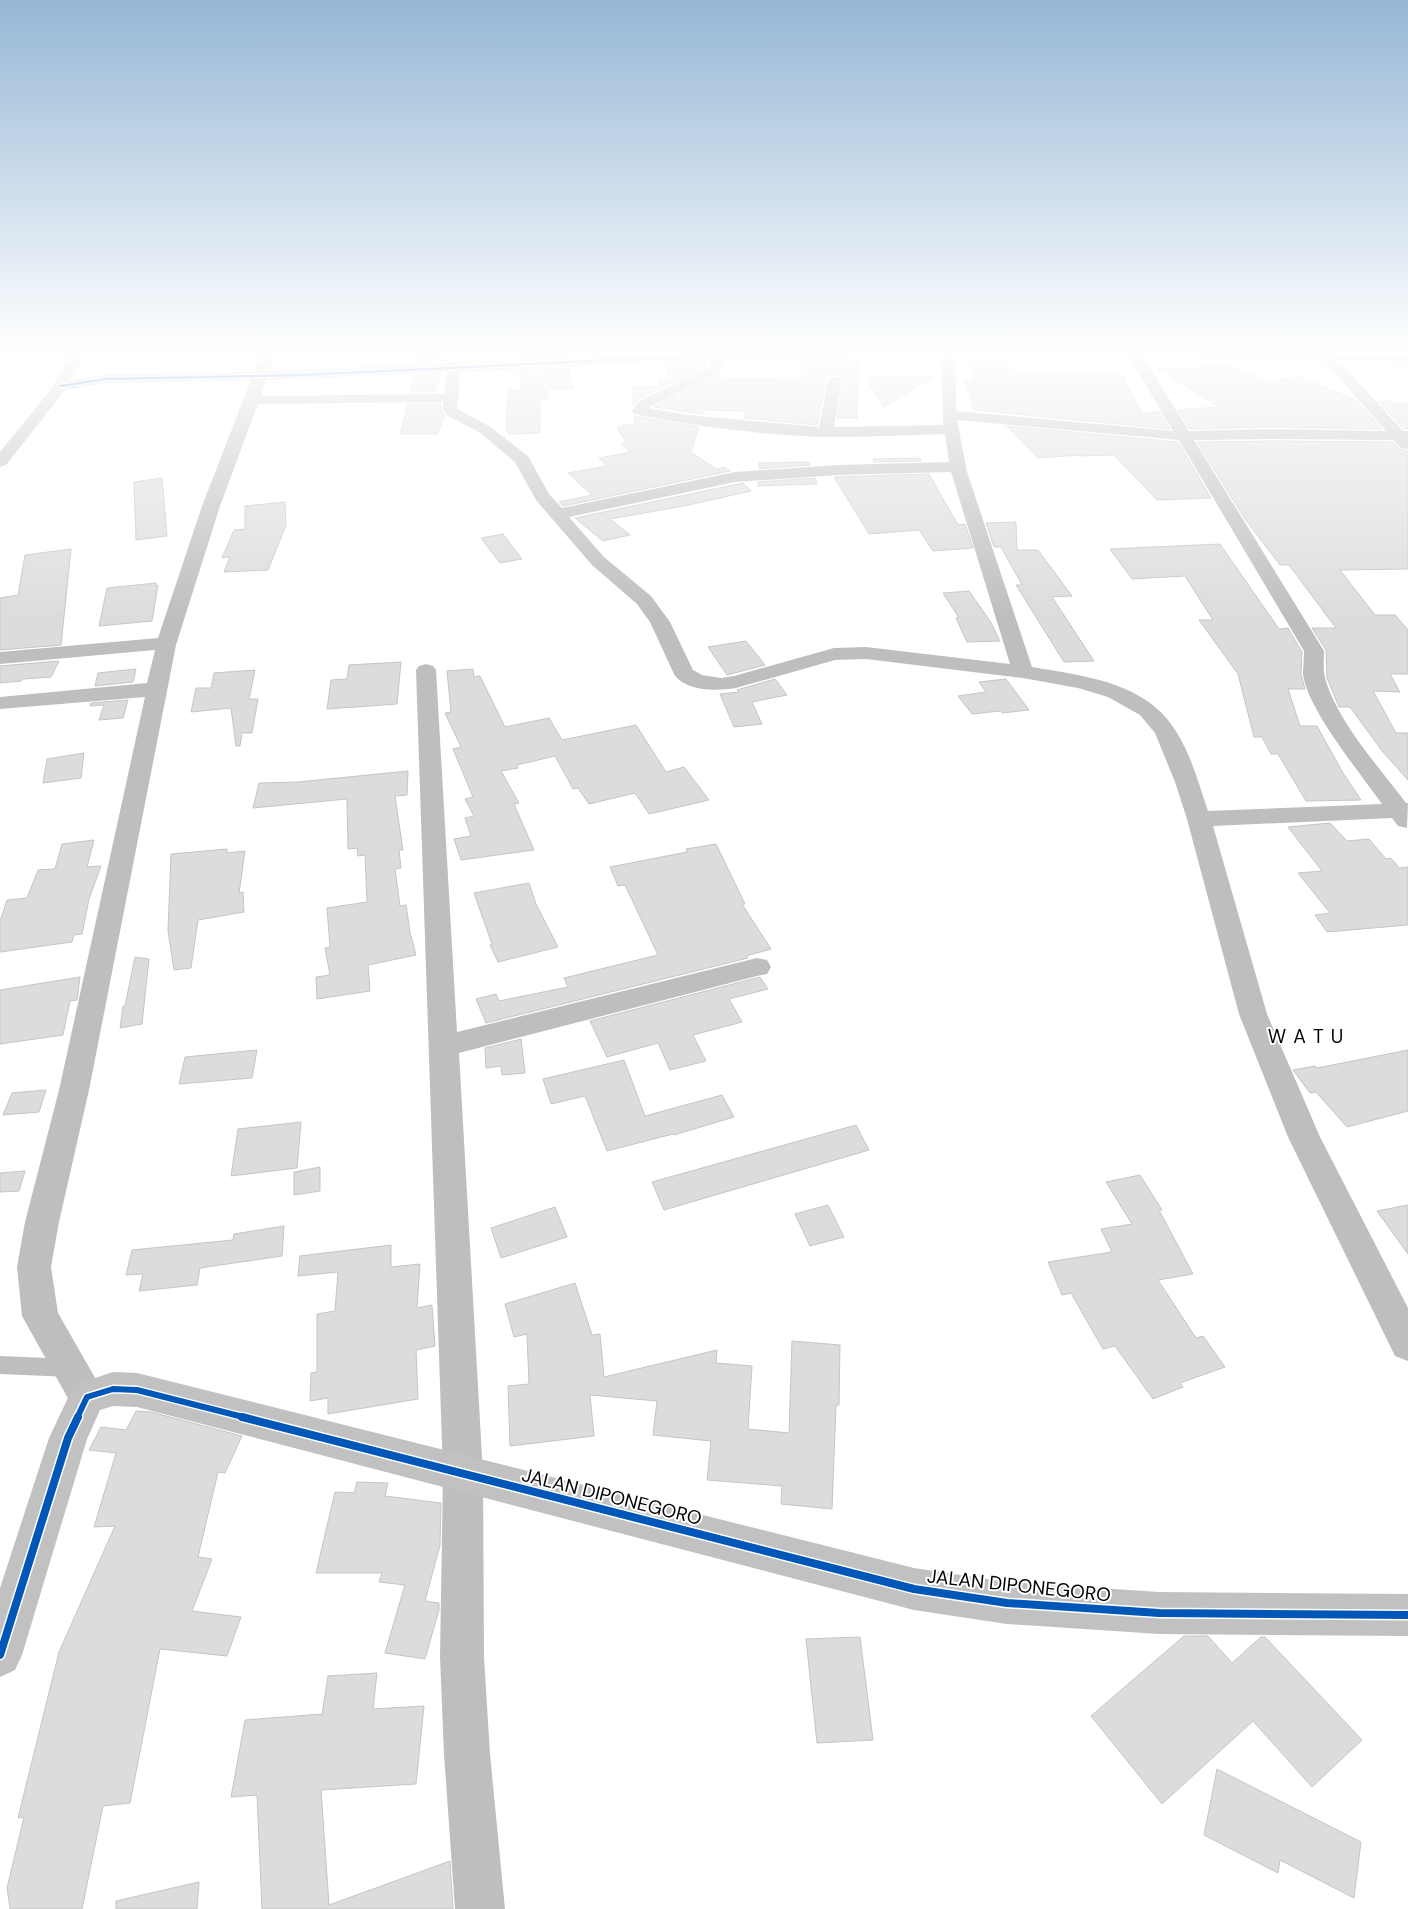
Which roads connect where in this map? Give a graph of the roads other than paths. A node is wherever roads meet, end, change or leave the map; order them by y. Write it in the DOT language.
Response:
graph roads {
  1 [pos="19,438"];
  2 [pos="237,438"];
  3 [pos="496,438"];
  4 [pos="953,438"];
  5 [pos="1183,438"];
  6 [pos="1363,438"];
  7 [pos="1405,440"];
  8 [pos="0,462"];
  9 [pos="959,467"];
  10 [pos="558,514"];
  11 [pos="167,643"];
  12 [pos="0,658"];
  13 [pos="426,670"];
  14 [pos="1023,672"];
  15 [pos="157,689"];
  16 [pos="0,703"];
  17 [pos="1405,814"];
  18 [pos="1199,819"];
  19 [pos="757,967"];
  20 [pos="444,1046"];
  21 [pos="1408,1346"];
  22 [pos="0,1365"];
  23 [pos="78,1383"];
  24 [pos="463,1474"];
  25 [pos="1408,1615"];
  26 [pos="0,1655"];
  27 [pos="480,1909"];
  1 -- 8 [label="street"];
  2 -- 11 [label="street"];
  3 -- 10 [label="street"];
  4 -- 9 [label="street"];
  5 -- 17 [label="street"];
  6 -- 7 [label="street"];
  9 -- 10 [label="street"];
  9 -- 14 [label="street"];
  10 -- 14 [label="street"];
  11 -- 12 [label="street"];
  11 -- 15 [label="street"];
  13 -- 20 [label="street"];
  14 -- 18 [label="street"];
  15 -- 16 [label="street"];
  15 -- 23 [label="street"];
  17 -- 18 [label="street"];
  18 -- 21 [label="street"];
  19 -- 20 [label="street"];
  20 -- 24 [label="street"];
  22 -- 23 [label="lane"];
  23 -- 24 [label="street, JALAN DIPONEGORO"];
  23 -- 26 [label="street"];
  24 -- 25 [label="street, JALAN DIPONEGORO"];
  24 -- 27 [label="street"];
}
